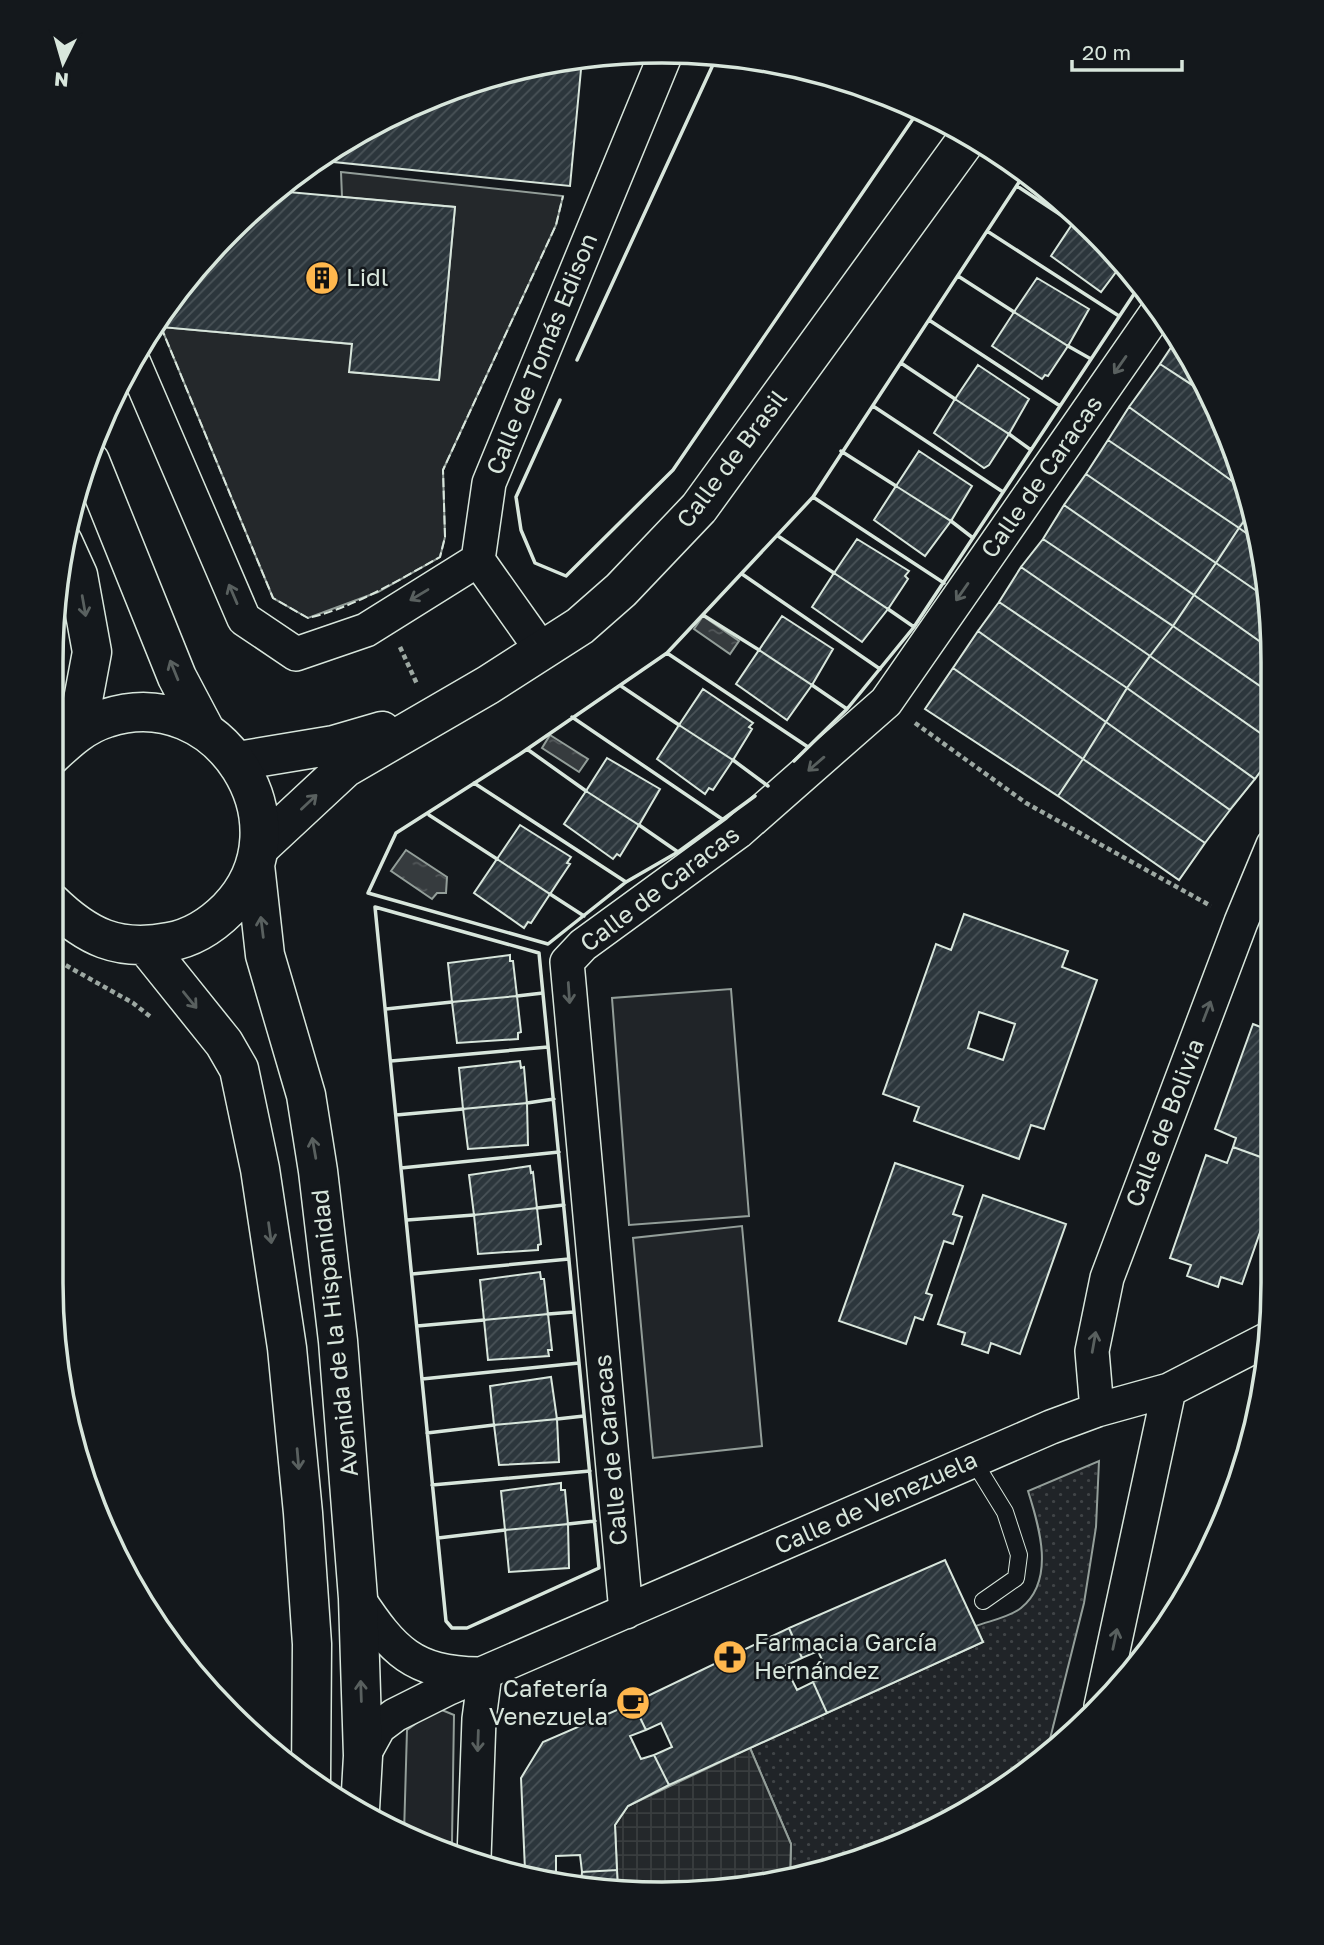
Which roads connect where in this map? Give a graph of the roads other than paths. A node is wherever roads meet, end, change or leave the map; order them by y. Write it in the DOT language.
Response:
graph roads {
  1 [pos="662,63"];
  2 [pos="963,144"];
  3 [pos="1152,318"];
  4 [pos="138,372"];
  5 [pos="94,471"];
  6 [pos="478,560"];
  7 [pos="72,562"];
  8 [pos="541,649"];
  9 [pos="431,717"];
  10 [pos="205,730"];
  11 [pos="64,744"];
  12 [pos="238,761"];
  13 [pos="257,857"];
  14 [pos="1261,874"];
  15 [pos="63,914"];
  16 [pos="147,947"];
  17 [pos="1258,1344"];
  18 [pos="1169,1390"];
  19 [pos="1097,1410"];
  20 [pos="972,1460"];
  21 [pos="358,1598"];
  22 [pos="983,1601"];
  23 [pos="626,1612"];
  24 [pos="485,1674"];
  25 [pos="1105,1685"];
  26 [pos="363,1756"];
  27 [pos="311,1768"];
  28 [pos="360,1801"];
  29 [pos="474,1852"];
  1 -- 6 [label="street, Calle de Tomás Edison"];
  2 -- 8 [label="main road, Calle de Brasil"];
  3 -- 23 [label="street, Calle de Caracas, one-way"];
  6 -- 4 [label="street, one-way"];
  10 -- 5 [label="main road, one-way"];
  6 -- 8 [label="street"];
  7 -- 11 [label="main road, one-way"];
  8 -- 9 [label="main road, Calle de Brasil"];
  9 -- 12 [label="main road, Calle de Brasil"];
  13 -- 9 [label="main road, Calle de Brasil, one-way"];
  10 -- 11 [label="main road"];
  10 -- 12 [label="main road"];
  12 -- 13 [label="main road, Avenida de la Hispanidad"];
  13 -- 16 [label="main road"];
  21 -- 13 [label="main road, Avenida de la Hispanidad, one-way"];
  19 -- 14 [label="street, Calle de Bolivia, one-way"];
  15 -- 16 [label="main road"];
  16 -- 27 [label="main road, Avenida de la Hispanidad, one-way"];
  17 -- 18 [label="street, Calle de Venezuela"];
  18 -- 19 [label="street, Calle de Venezuela"];
  25 -- 18 [label="street, one-way"];
  19 -- 20 [label="street, Calle de Venezuela"];
  20 -- 22 [label="lane"];
  20 -- 23 [label="street, Calle de Venezuela"];
  21 -- 24 [label="street, Calle de Venezuela"];
  26 -- 21 [label="main road, Avenida de la Hispanidad, one-way"];
  23 -- 24 [label="street, Calle de Venezuela"];
  24 -- 26 [label="street, Calle de Venezuela"];
  24 -- 29 [label="street, one-way"];
  26 -- 28 [label="main road, Avenida de la Hispanidad"];
}
